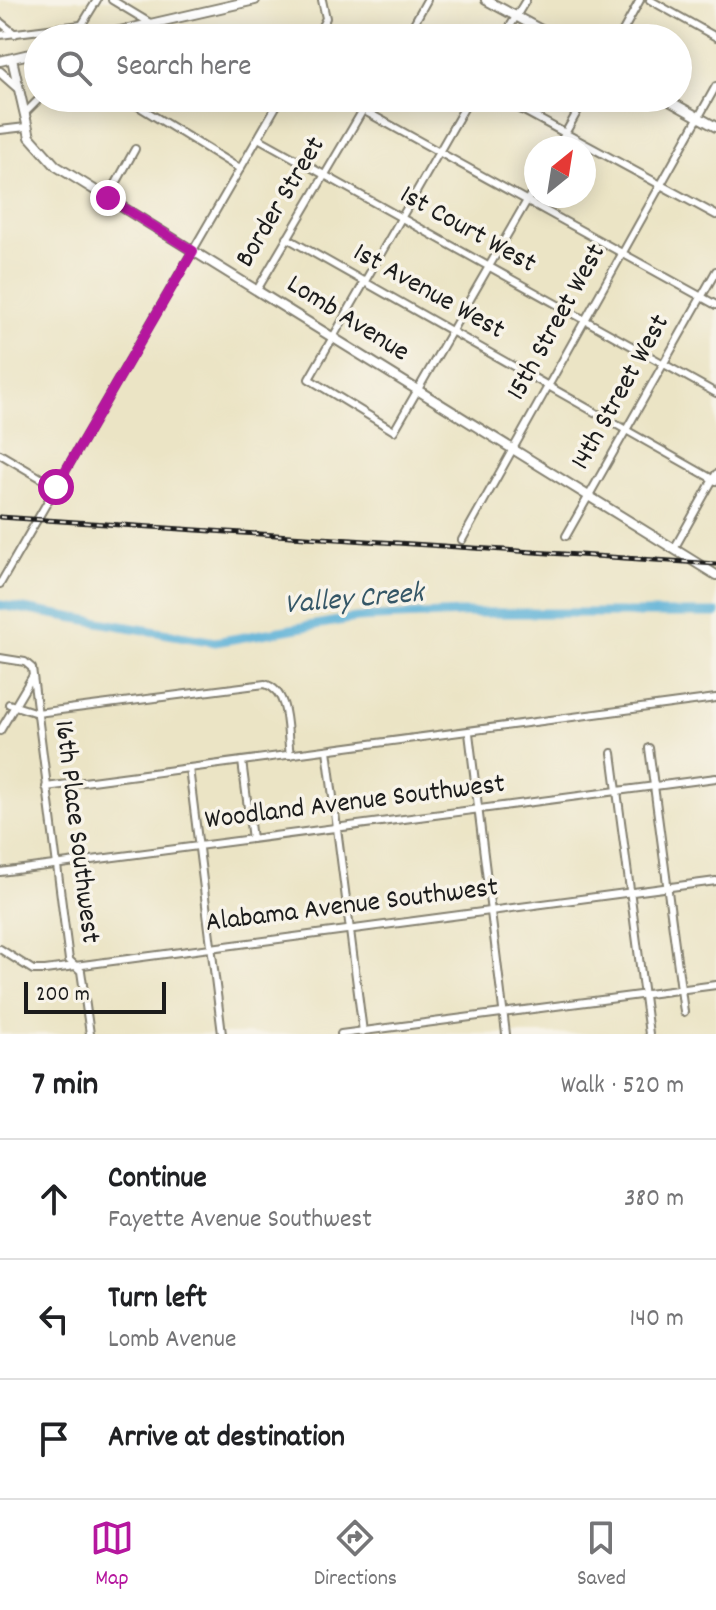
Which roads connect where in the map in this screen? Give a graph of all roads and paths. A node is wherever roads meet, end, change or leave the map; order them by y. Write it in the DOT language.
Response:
graph roads {
  1 [pos="97,0"];
  2 [pos="112,0"];
  3 [pos="255,0"];
  4 [pos="322,0"];
  5 [pos="427,0"];
  6 [pos="486,0"];
  7 [pos="526,0"];
  8 [pos="640,0"];
  9 [pos="650,0"];
  10 [pos="232,2"];
  11 [pos="516,17"];
  12 [pos="0,22"];
  13 [pos="151,23"];
  14 [pos="82,24"];
  15 [pos="147,24"];
  16 [pos="323,24"];
  17 [pos="414,24"];
  18 [pos="512,24"];
  19 [pos="529,24"];
  20 [pos="627,24"];
  21 [pos="24,33"];
  22 [pos="15,34"];
  23 [pos="0,35"];
  24 [pos="716,37"];
  25 [pos="24,56"];
  26 [pos="12,59"];
  27 [pos="0,61"];
  28 [pos="0,72"];
  29 [pos="716,86"];
  30 [pos="20,92"];
  31 [pos="24,109"];
  32 [pos="148,112"];
  33 [pos="273,112"];
  34 [pos="362,112"];
  35 [pos="367,112"];
  36 [pos="462,112"];
  37 [pos="525,112"];
  38 [pos="577,112"];
  39 [pos="689,112"];
  40 [pos="25,113"];
  41 [pos="698,117"];
  42 [pos="26,127"];
  43 [pos="716,127"];
  44 [pos="0,130"];
  45 [pos="565,134"];
  46 [pos="258,138"];
  47 [pos="135,149"];
  48 [pos="439,153"];
  49 [pos="240,169"];
  50 [pos="324,177"];
  51 [pos="660,185"];
  52 [pos="108,198"];
  53 [pos="524,199"];
  54 [pos="524,206"];
  55 [pos="540,208"];
  56 [pos="716,215"];
  57 [pos="401,220"];
  58 [pos="287,238"];
  59 [pos="193,251"];
  60 [pos="622,253"];
  61 [pos="488,268"];
  62 [pos="716,271"];
  63 [pos="365,284"];
  64 [pos="257,290"];
  65 [pos="701,297"];
  66 [pos="716,305"];
  67 [pos="585,320"];
  68 [pos="452,332"];
  69 [pos="333,337"];
  70 [pos="664,363"];
  71 [pos="548,386"];
  72 [pos="419,391"];
  73 [pos="716,393"];
  74 [pos="626,430"];
  75 [pos="513,449"];
  76 [pos="0,454"];
  77 [pos="715,478"];
  78 [pos="56,487"];
  79 [pos="589,496"];
  80 [pos="566,536"];
  81 [pos="462,540"];
  82 [pos="674,549"];
  83 [pos="716,575"];
  84 [pos="0,584"];
  85 [pos="0,658"];
  86 [pos="32,677"];
  87 [pos="716,698"];
  88 [pos="12,705"];
  89 [pos="37,713"];
  90 [pos="0,731"];
  91 [pos="469,733"];
  92 [pos="649,748"];
  93 [pos="327,750"];
  94 [pos="612,753"];
  95 [pos="290,755"];
  96 [pos="242,761"];
  97 [pos="189,768"];
  98 [pos="716,778"];
  99 [pos="654,786"];
  100 [pos="46,787"];
  101 [pos="618,792"];
  102 [pos="478,810"];
  103 [pos="337,828"];
  104 [pos="252,839"];
  105 [pos="198,846"];
  106 [pos="57,865"];
  107 [pos="0,872"];
  108 [pos="716,881"];
  109 [pos="668,887"];
  110 [pos="630,892"];
  111 [pos="491,911"];
  112 [pos="350,929"];
  113 [pos="209,948"];
  114 [pos="0,949"];
  115 [pos="75,966"];
  116 [pos="716,985"];
  117 [pos="681,989"];
  118 [pos="644,993"];
  119 [pos="684,1012"];
  120 [pos="503,1013"];
  121 [pos="363,1033"];
  122 [pos="90,1034"];
  123 [pos="222,1034"];
  124 [pos="341,1034"];
  125 [pos="506,1034"];
  126 [pos="649,1034"];
  1 -- 14 [label="street"];
  2 -- 13 [label="street"];
  3 -- 10 [label="main road"];
  4 -- 16 [label="street"];
  5 -- 17 [label="street"];
  6 -- 11 [label="main road"];
  7 -- 11 [label="street"];
  8 -- 20 [label="street"];
  9 -- 24 [label="street"];
  10 -- 13 [label="main road"];
  11 -- 18 [label="street"];
  11 -- 19 [label="main road"];
  12 -- 22 [label="street"];
  13 -- 15 [label="main road"];
  21 -- 22 [label="street"];
  22 -- 23 [label="street"];
  25 -- 26 [label="main road"];
  26 -- 27 [label="main road"];
  26 -- 30 [label="main road"];
  28 -- 30 [label="main road"];
  29 -- 41 [label="street, 15th Street West"];
  30 -- 31 [label="main road"];
  32 -- 49 [label="street"];
  33 -- 46 [label="street"];
  34 -- 50 [label="street, Border Street"];
  35 -- 48 [label="street"];
  36 -- 48 [label="street"];
  37 -- 45 [label="street"];
  38 -- 45 [label="street"];
  39 -- 41 [label="main road"];
  40 -- 42 [label="main road"];
  41 -- 43 [label="main road"];
  41 -- 51 [label="street, 15th Street West"];
  42 -- 44 [label="street"];
  42 -- 52 [label="main road, Lomb Avenue"];
  45 -- 51 [label="street"];
  46 -- 49 [label="street"];
  46 -- 50 [label="street, 1st Court West"];
  47 -- 52 [label="street"];
  48 -- 53 [label="street"];
  48 -- 57 [label="street"];
  49 -- 59 [label="street"];
  50 -- 57 [label="street, 1st Court West"];
  50 -- 58 [label="street, Border Street"];
  51 -- 56 [label="street"];
  51 -- 60 [label="street, 15th Street West"];
  52 -- 59 [label="main road, Lomb Avenue"];
  54 -- 61 [label="street"];
  55 -- 60 [label="street"];
  57 -- 61 [label="street, 1st Court West"];
  57 -- 63 [label="street"];
  58 -- 63 [label="street, 1st Avenue West"];
  58 -- 64 [label="street, Border Street"];
  59 -- 64 [label="main road, Lomb Avenue"];
  59 -- 78 [label="street"];
  60 -- 65 [label="street"];
  60 -- 67 [label="street, 15th Street West"];
  61 -- 67 [label="street, 1st Court West"];
  61 -- 68 [label="street"];
  62 -- 65 [label="street, 14th Street West"];
  63 -- 68 [label="street, 1st Avenue West"];
  63 -- 69 [label="street"];
  64 -- 69 [label="main road, Lomb Avenue"];
  65 -- 66 [label="street"];
  65 -- 70 [label="street, 14th Street West"];
  67 -- 70 [label="street, 1st Court West"];
  67 -- 71 [label="street, 15th Street West"];
  68 -- 71 [label="street, 1st Avenue West"];
  68 -- 72 [label="street"];
  69 -- 72 [label="main road, Lomb Avenue"];
  69 -- 72 [label="street"];
  70 -- 73 [label="street, 1st Court West"];
  70 -- 74 [label="street, 14th Street West"];
  71 -- 74 [label="street, 1st Avenue West"];
  71 -- 75 [label="street, 15th Street West"];
  72 -- 75 [label="main road, Lomb Avenue"];
  74 -- 77 [label="street, 1st Avenue West"];
  74 -- 79 [label="street, 14th Street West"];
  75 -- 79 [label="main road, Lomb Avenue"];
  75 -- 81 [label="street, 15th Street West"];
  76 -- 78 [label="street"];
  77 -- 82 [label="street"];
  78 -- 84 [label="street"];
  79 -- 80 [label="street, 14th Street West"];
  79 -- 82 [label="main road, Lomb Avenue"];
  82 -- 83 [label="main road, Lomb Avenue"];
  85 -- 86 [label="street"];
  86 -- 88 [label="street"];
  86 -- 89 [label="street, 16th Place Southwest"];
  87 -- 91 [label="street"];
  88 -- 89 [label="street"];
  88 -- 90 [label="street"];
  89 -- 95 [label="street"];
  89 -- 100 [label="street, 16th Place Southwest"];
  91 -- 93 [label="street"];
  91 -- 102 [label="street"];
  92 -- 99 [label="street"];
  93 -- 95 [label="street"];
  93 -- 103 [label="street"];
  94 -- 101 [label="street"];
  95 -- 96 [label="street"];
  96 -- 97 [label="street"];
  96 -- 104 [label="street"];
  97 -- 100 [label="street"];
  97 -- 105 [label="street"];
  98 -- 99 [label="street, Woodland Avenue Southwest"];
  99 -- 101 [label="street, Woodland Avenue Southwest"];
  99 -- 109 [label="street"];
  100 -- 106 [label="street, 16th Place Southwest"];
  101 -- 102 [label="street, Woodland Avenue Southwest"];
  101 -- 110 [label="street"];
  102 -- 103 [label="street, Woodland Avenue Southwest"];
  102 -- 111 [label="street"];
  103 -- 104 [label="street, Woodland Avenue Southwest"];
  103 -- 112 [label="street"];
  104 -- 105 [label="street, Woodland Avenue Southwest"];
  105 -- 106 [label="street, Woodland Avenue Southwest"];
  105 -- 113 [label="street"];
  106 -- 107 [label="street, Woodland Avenue Southwest"];
  106 -- 115 [label="street, 16th Place Southwest"];
  108 -- 109 [label="street, Alabama Avenue Southwest"];
  109 -- 110 [label="street, Alabama Avenue Southwest"];
  109 -- 117 [label="street"];
  110 -- 111 [label="street, Alabama Avenue Southwest"];
  110 -- 118 [label="street"];
  111 -- 112 [label="street, Alabama Avenue Southwest"];
  111 -- 120 [label="street"];
  112 -- 113 [label="street, Alabama Avenue Southwest"];
  112 -- 121 [label="street"];
  113 -- 115 [label="street, Alabama Avenue Southwest"];
  113 -- 123 [label="street"];
  114 -- 115 [label="street, Alabama Avenue Southwest"];
  115 -- 122 [label="street, 16th Place Southwest"];
  116 -- 117 [label="street"];
  117 -- 118 [label="street"];
  117 -- 119 [label="street"];
  118 -- 120 [label="street"];
  118 -- 126 [label="street"];
  120 -- 121 [label="street"];
  120 -- 125 [label="street"];
  121 -- 124 [label="street"];
}
